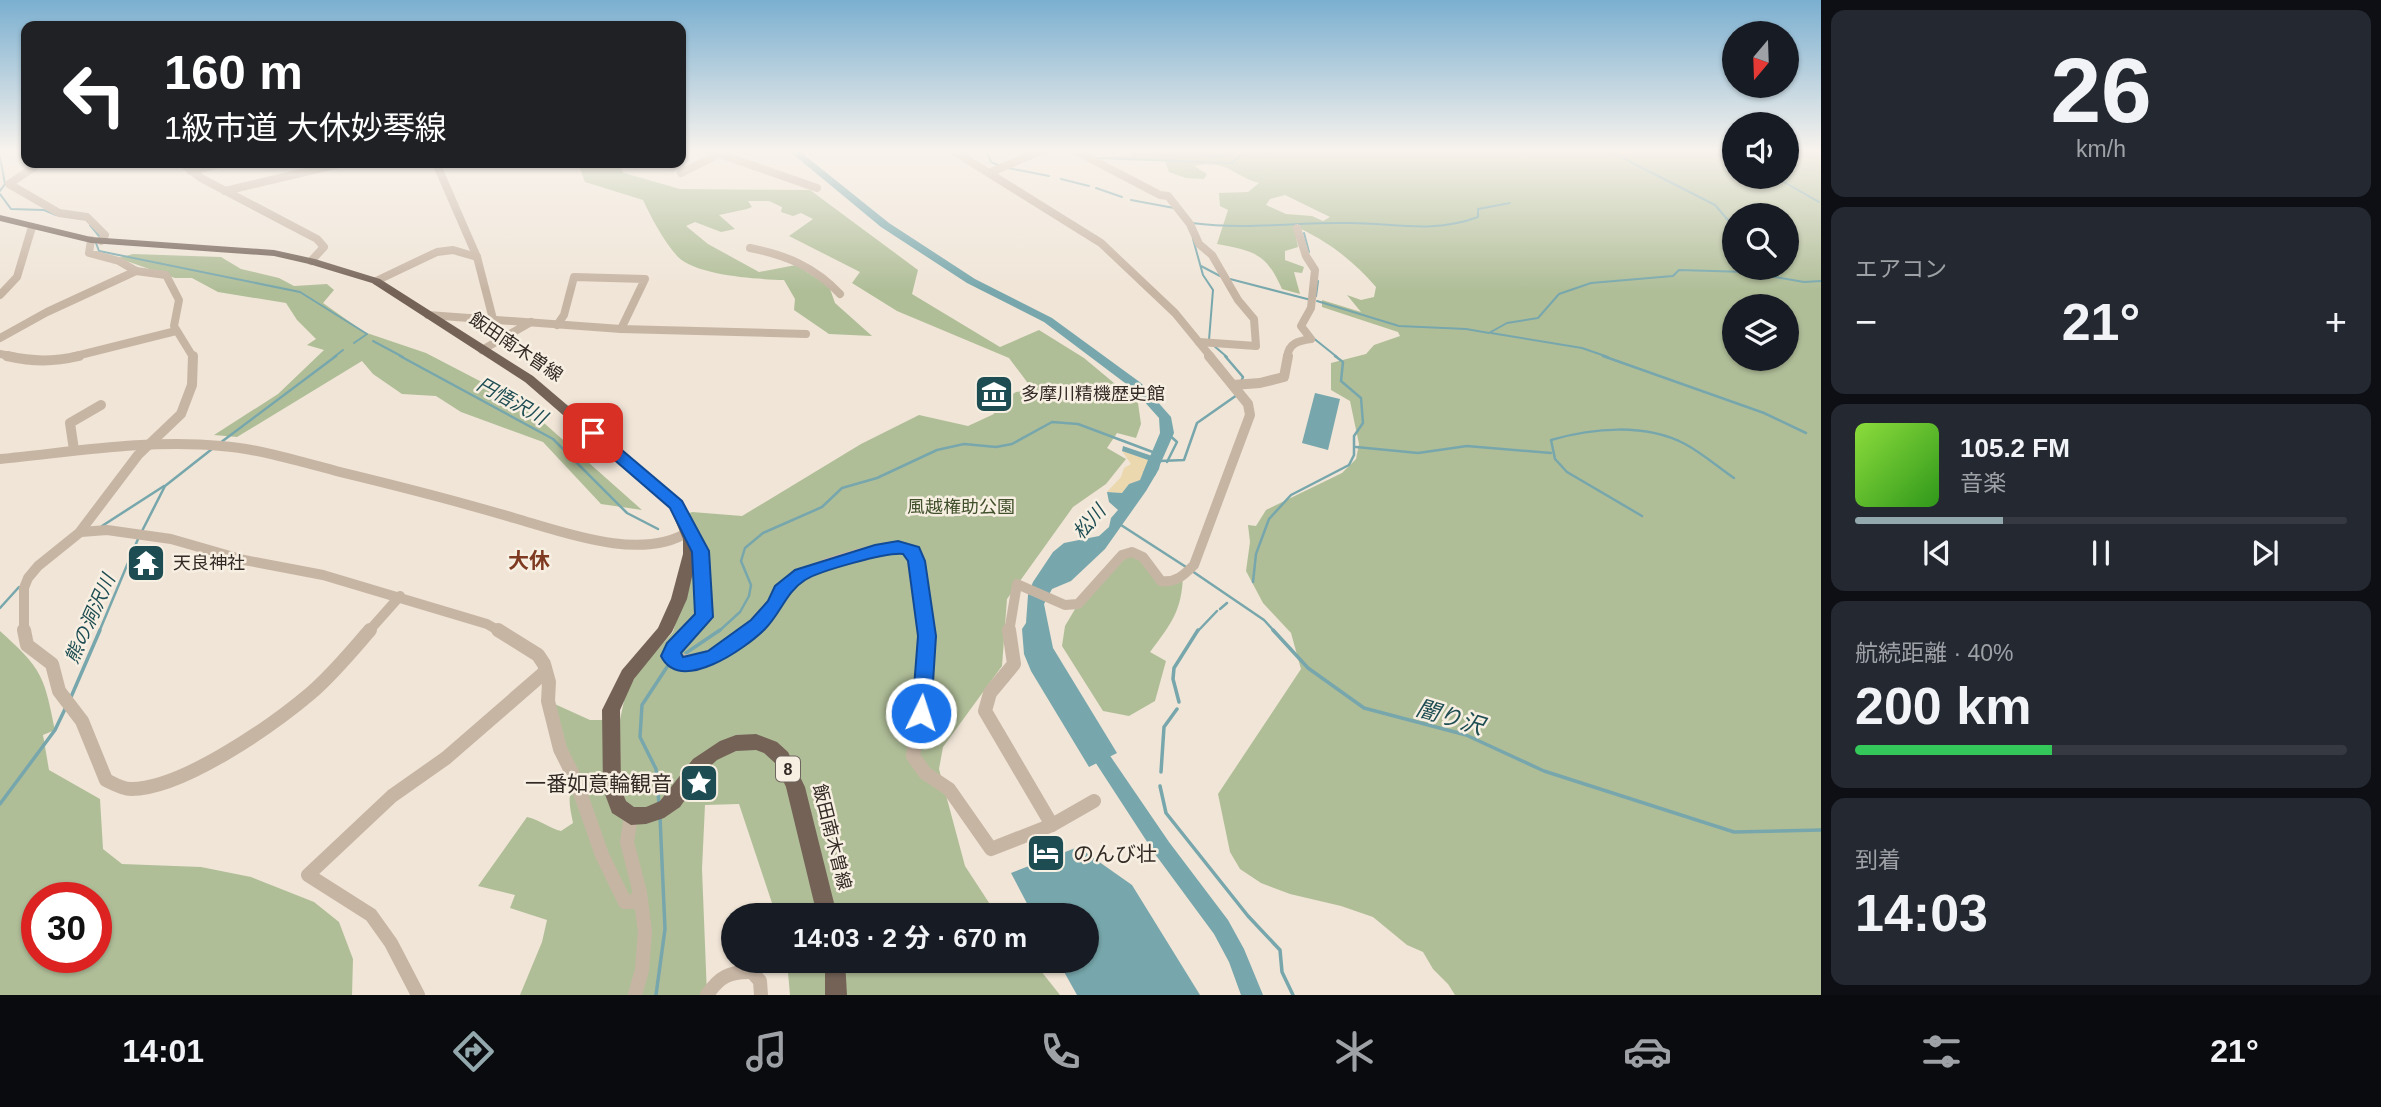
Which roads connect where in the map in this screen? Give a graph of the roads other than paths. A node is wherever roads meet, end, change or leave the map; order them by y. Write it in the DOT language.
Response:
graph roads {
  1 [pos="30,196"];
  2 [pos="235,196"];
  3 [pos="451,196"];
  4 [pos="1026,196"];
  5 [pos="1164,196"];
  6 [pos="0,218"];
  7 [pos="33,227"];
  8 [pos="1297,228"];
  9 [pos="96,241"];
  10 [pos="750,248"];
  11 [pos="477,257"];
  12 [pos="312,261"];
  13 [pos="136,271"];
  14 [pos="376,281"];
  15 [pos="840,294"];
  16 [pos="0,295"];
  17 [pos="428,315"];
  18 [pos="493,319"];
  19 [pos="531,322"];
  20 [pos="557,325"];
  21 [pos="621,329"];
  22 [pos="176,331"];
  23 [pos="806,334"];
  24 [pos="0,338"];
  25 [pos="1207,342"];
  26 [pos="482,349"];
  27 [pos="0,354"];
  28 [pos="1235,386"];
  29 [pos="101,405"];
  30 [pos="148,444"];
  31 [pos="74,450"];
  32 [pos="0,459"];
  33 [pos="81,532"];
  34 [pos="688,532"];
  35 [pos="400,596"];
  36 [pos="545,672"];
  37 [pos="1094,801"];
  38 [pos="636,816"];
  39 [pos="1052,825"];
  40 [pos="640,893"];
  41 [pos="824,903"];
  42 [pos="835,973"];
  43 [pos="418,995"];
  44 [pos="635,995"];
  45 [pos="707,995"];
  46 [pos="761,995"];
  47 [pos="836,995"];
  1 -- 9 [label="street"];
  2 -- 12 [label="street"];
  3 -- 11 [label="street"];
  4 -- 25 [label="street"];
  5 -- 25 [label="street"];
  6 -- 7 [label="main road, 飯田南木曽線"];
  7 -- 9 [label="main road, 飯田南木曽線"];
  7 -- 16 [label="street"];
  8 -- 28 [label="street"];
  9 -- 12 [label="main road, 飯田南木曽線"];
  9 -- 13 [label="street"];
  10 -- 15 [label="street"];
  11 -- 14 [label="street"];
  11 -- 18 [label="street"];
  12 -- 14 [label="main road, 飯田南木曽線"];
  13 -- 22 [label="street"];
  13 -- 24 [label="street"];
  14 -- 17 [label="main road, 飯田南木曽線"];
  17 -- 18 [label="street"];
  17 -- 26 [label="main road, 飯田南木曽線"];
  18 -- 19 [label="street"];
  19 -- 20 [label="street"];
  19 -- 26 [label="street"];
  20 -- 21 [label="street"];
  20 -- 21 [label="street"];
  21 -- 23 [label="street"];
  22 -- 27 [label="street"];
  22 -- 30 [label="street"];
  25 -- 28 [label="street"];
  26 -- 34 [label="main road, 飯田南木曽線"];
  28 -- 39 [label="street"];
  29 -- 31 [label="street"];
  30 -- 31 [label="street"];
  30 -- 33 [label="street"];
  30 -- 34 [label="street"];
  31 -- 32 [label="street"];
  33 -- 35 [label="street"];
  33 -- 35 [label="street"];
  34 -- 38 [label="main road"];
  34 -- 39 [label="street"];
  35 -- 36 [label="street"];
  36 -- 40 [label="street"];
  36 -- 43 [label="street"];
  37 -- 39 [label="street"];
  38 -- 40 [label="street"];
  38 -- 41 [label="main road, 飯田南木曽線 / 8"];
  40 -- 44 [label="street"];
  42 -- 47 [label="main road"];
  45 -- 46 [label="street"];
}
